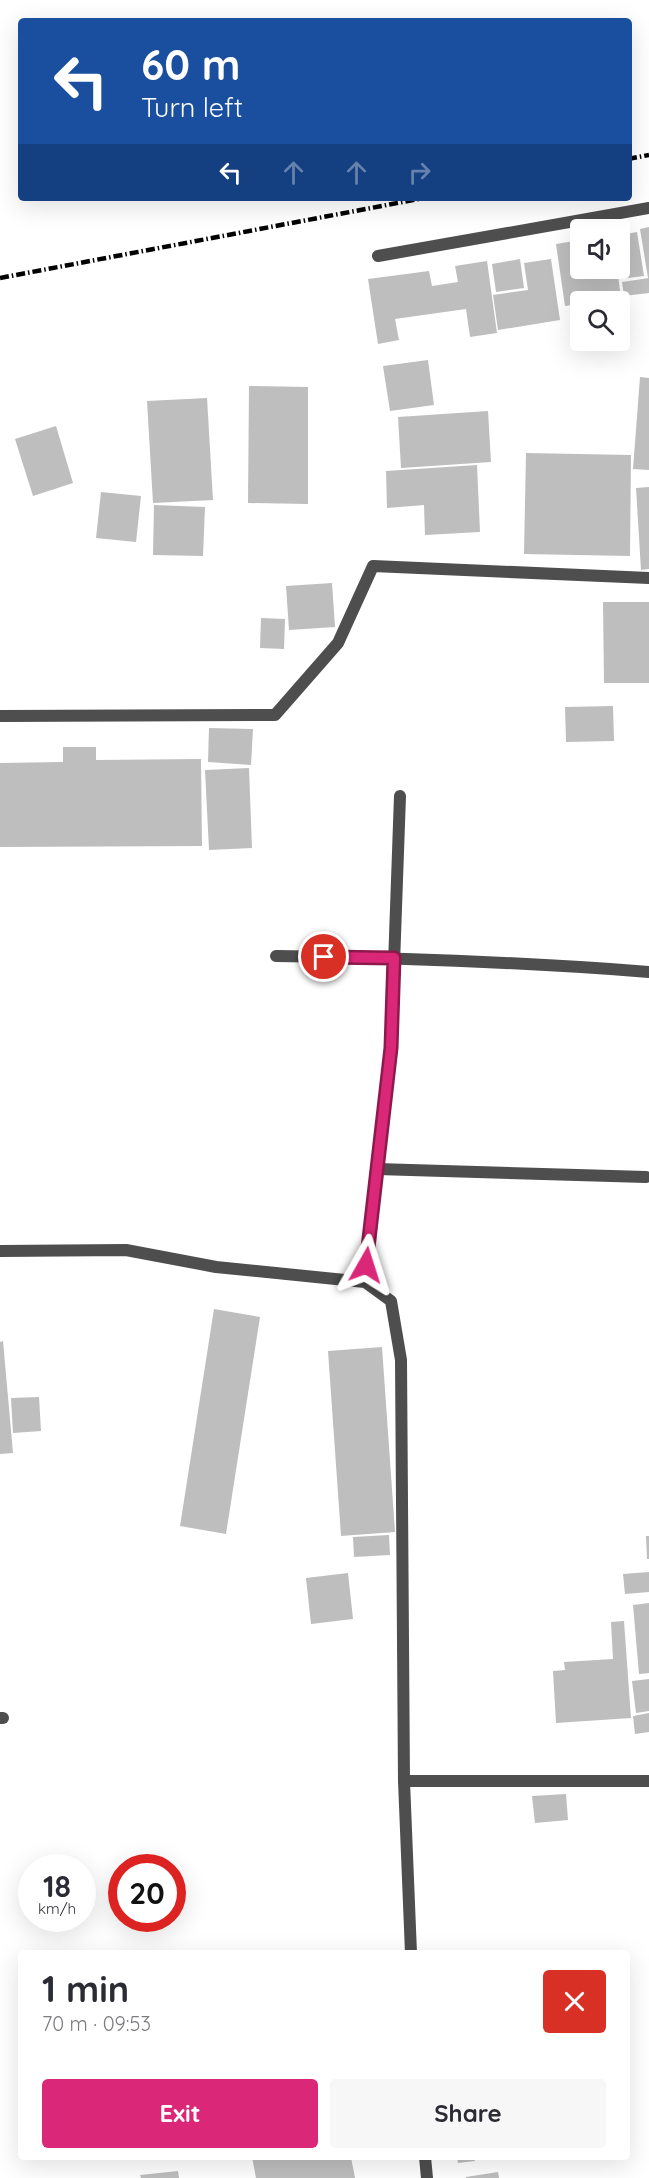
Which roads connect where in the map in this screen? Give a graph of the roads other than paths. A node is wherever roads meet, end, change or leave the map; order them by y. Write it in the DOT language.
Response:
graph roads {
  1 [pos="649,208"];
  2 [pos="378,256"];
  3 [pos="649,578"];
  4 [pos="0,716"];
  5 [pos="400,796"];
  6 [pos="276,956"];
  7 [pos="394,958"];
  8 [pos="649,972"];
  9 [pos="377,1169"];
  10 [pos="646,1177"];
  11 [pos="0,1251"];
  12 [pos="365,1282"];
  13 [pos="404,1781"];
  14 [pos="649,1781"];
  15 [pos="411,1950"];
  16 [pos="426,2160"];
  17 [pos="428,2178"];
  1 -- 2 [label="street"];
  3 -- 4 [label="street"];
  5 -- 7 [label="street"];
  6 -- 7 [label="street"];
  7 -- 8 [label="street"];
  7 -- 9 [label="street"];
  9 -- 10 [label="street"];
  9 -- 12 [label="street"];
  11 -- 12 [label="street"];
  12 -- 13 [label="street"];
  13 -- 14 [label="street"];
  13 -- 15 [label="street"];
  16 -- 17 [label="street"];
}
